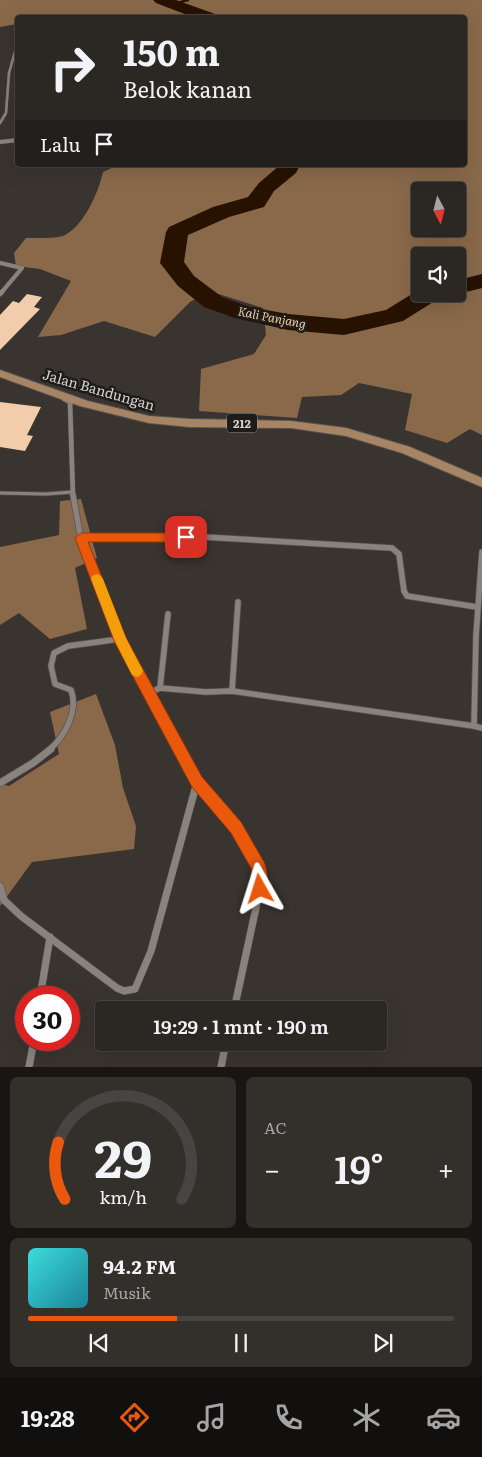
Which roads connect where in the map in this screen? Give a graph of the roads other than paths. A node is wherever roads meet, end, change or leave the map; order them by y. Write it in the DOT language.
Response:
graph roads {
  1 [pos="15,52"];
  2 [pos="0,124"];
  3 [pos="15,140"];
  4 [pos="0,142"];
  5 [pos="0,263"];
  6 [pos="0,293"];
  7 [pos="0,372"];
  8 [pos="58,395"];
  9 [pos="482,483"];
  10 [pos="72,492"];
  11 [pos="0,493"];
  12 [pos="81,538"];
  13 [pos="482,552"];
  14 [pos="238,602"];
  15 [pos="477,607"];
  16 [pos="168,614"];
  17 [pos="120,639"];
  18 [pos="160,688"];
  19 [pos="232,691"];
  20 [pos="149,694"];
  21 [pos="474,726"];
  22 [pos="482,728"];
  23 [pos="197,782"];
  24 [pos="0,783"];
  25 [pos="0,886"];
  26 [pos="50,937"];
  27 [pos="42,986"];
  28 [pos="236,1001"];
  29 [pos="32,1051"];
  30 [pos="224,1051"];
  31 [pos="29,1067"];
  32 [pos="220,1067"];
  1 -- 2 [label="street"];
  3 -- 4 [label="street"];
  5 -- 6 [label="street"];
  7 -- 8 [label="main road, Jalan Bandungan / 212"];
  8 -- 9 [label="main road, Jalan Bandungan / 212"];
  8 -- 10 [label="street"];
  10 -- 11 [label="lane"];
  10 -- 12 [label="street"];
  12 -- 15 [label="street"];
  12 -- 17 [label="street"];
  13 -- 15 [label="street"];
  14 -- 19 [label="street"];
  15 -- 21 [label="street"];
  16 -- 18 [label="street"];
  17 -- 20 [label="street"];
  17 -- 24 [label="street"];
  18 -- 19 [label="street"];
  18 -- 20 [label="street"];
  19 -- 21 [label="street"];
  20 -- 23 [label="street"];
  21 -- 22 [label="street"];
  23 -- 26 [label="street"];
  23 -- 28 [label="street"];
  25 -- 26 [label="street"];
  26 -- 27 [label="street"];
  29 -- 31 [label="street"];
  30 -- 32 [label="street"];
}
